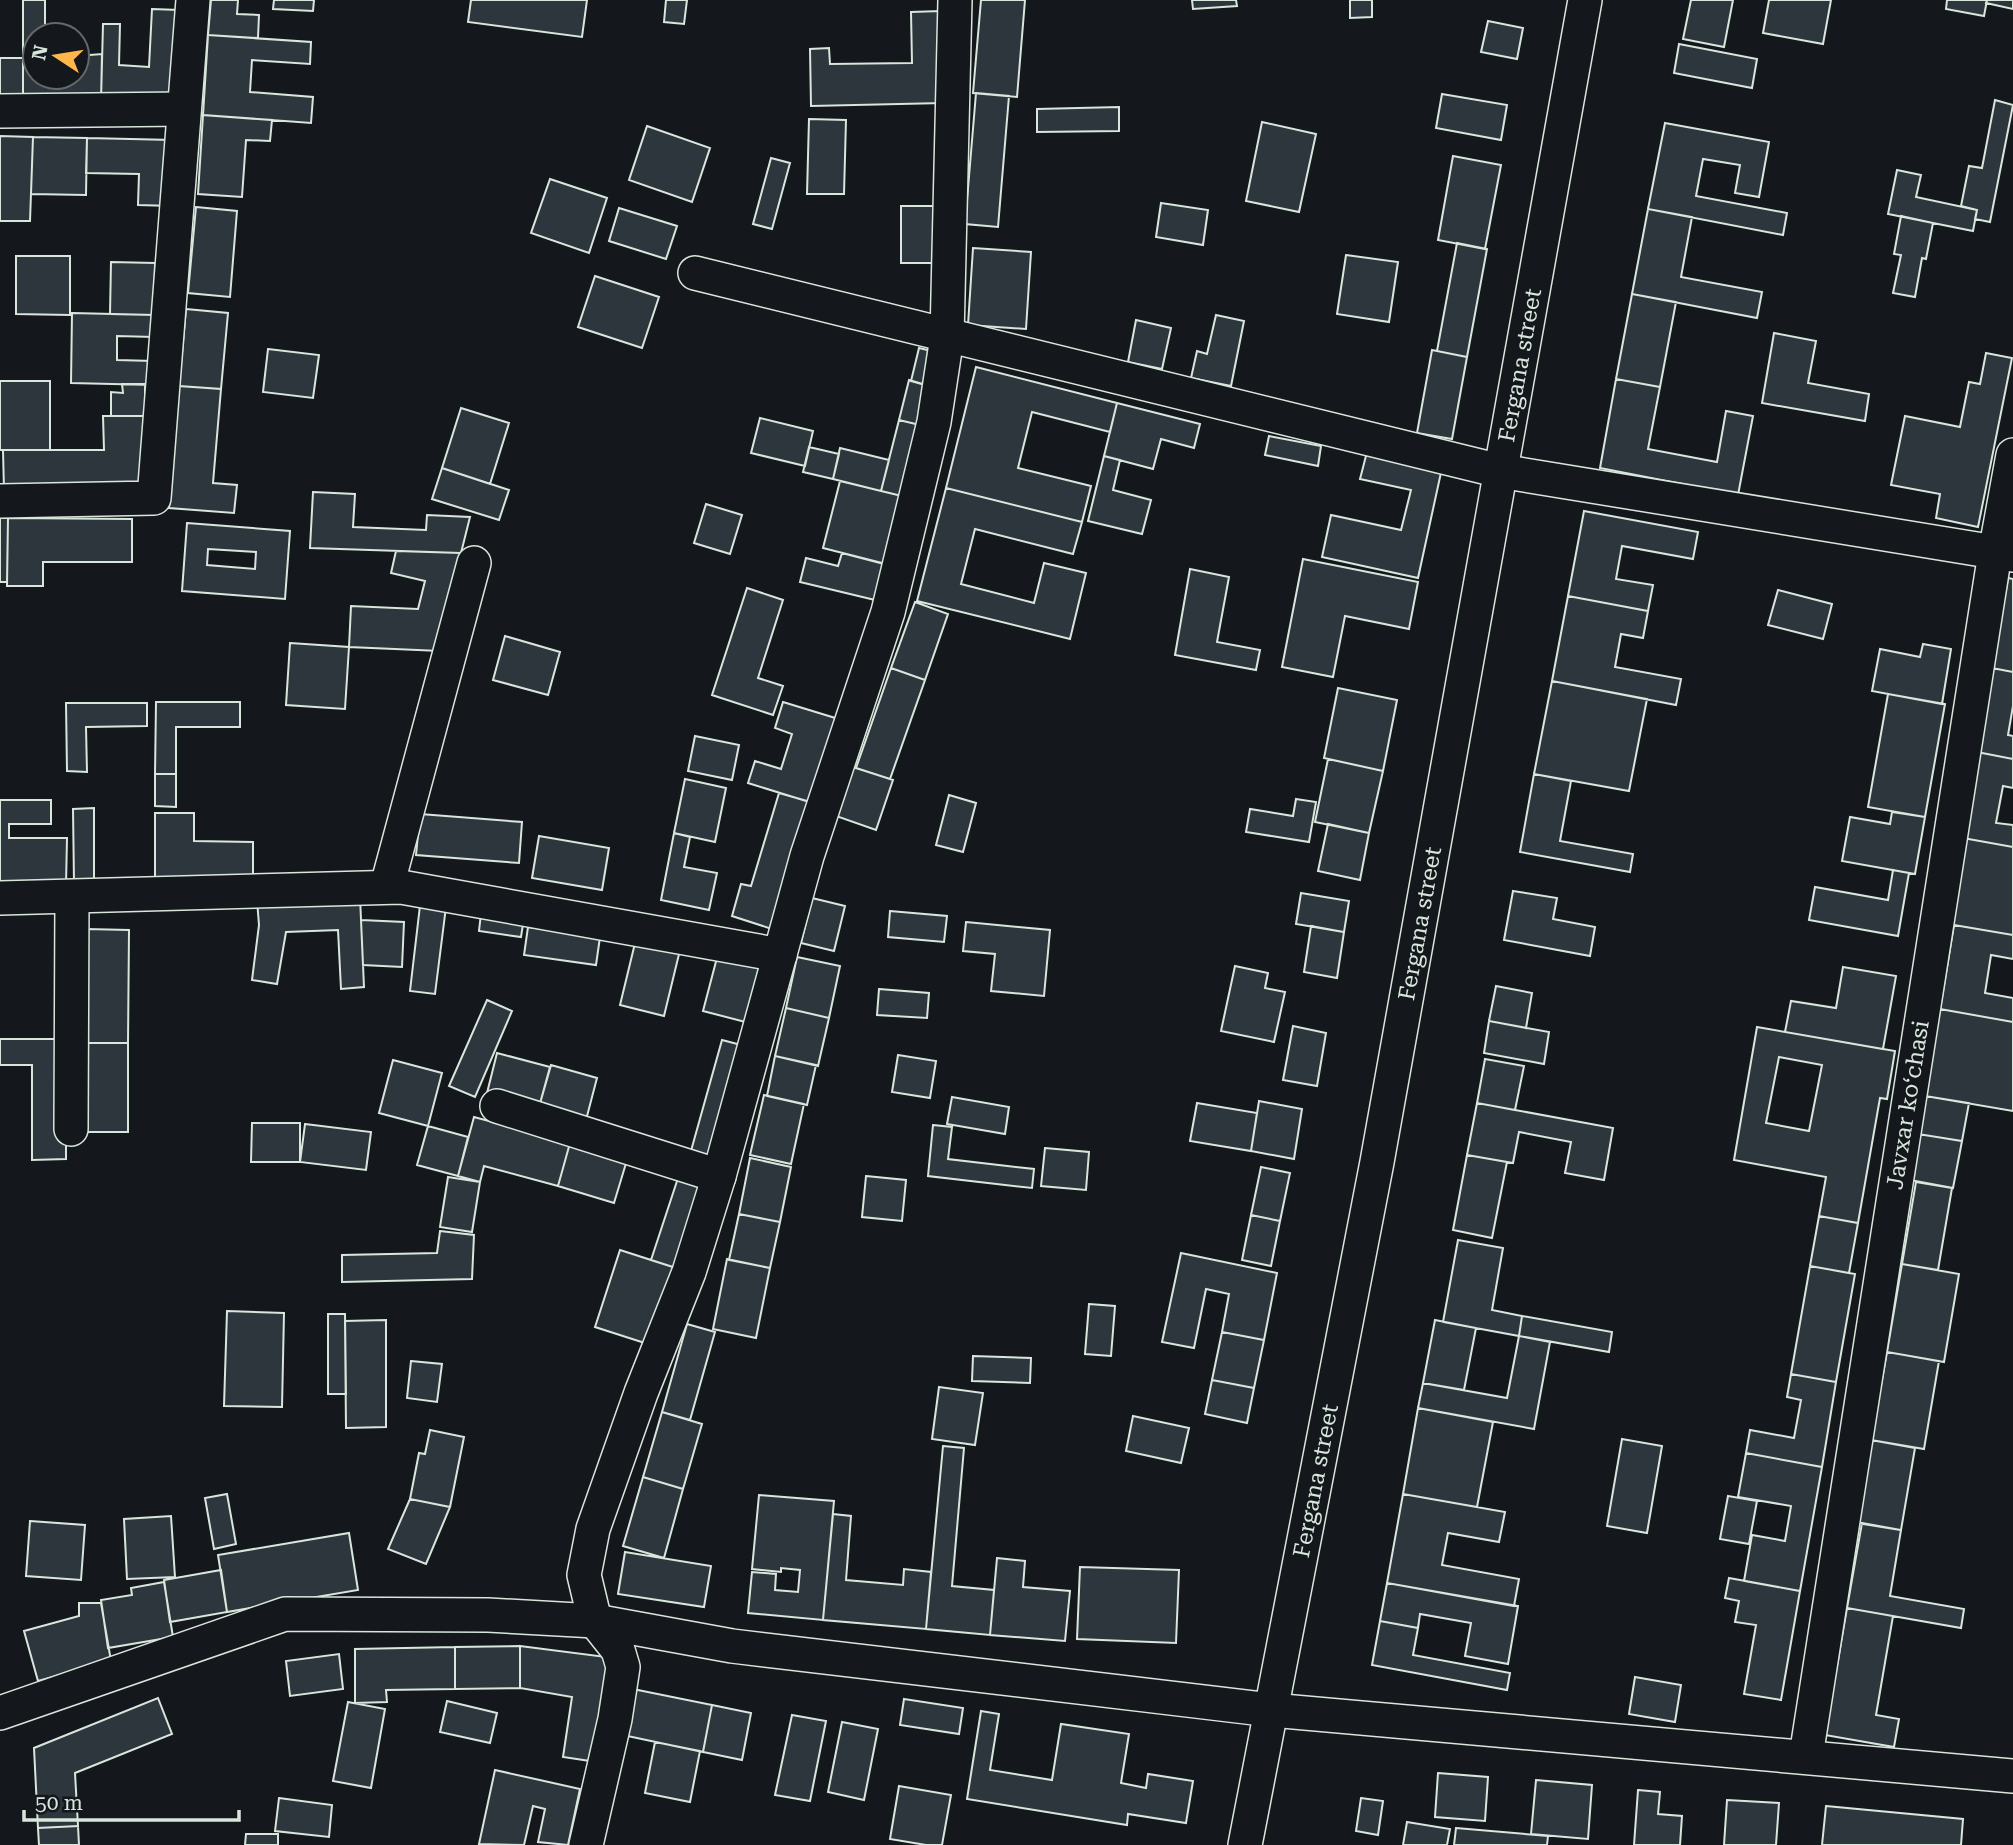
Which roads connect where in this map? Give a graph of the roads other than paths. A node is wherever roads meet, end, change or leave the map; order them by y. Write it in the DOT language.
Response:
graph roads {
  1 [pos="193,0"];
  2 [pos="955,0"];
  3 [pos="1585,0"];
  4 [pos="184,109"];
  5 [pos="0,111"];
  6 [pos="695,273"];
  7 [pos="947,337"];
  8 [pos="2013,454"];
  9 [pos="1500,471"];
  10 [pos="0,501"];
  11 [pos="2004,554"];
  12 [pos="474,563"];
  13 [pos="387,886"];
  14 [pos="72,897"];
  15 [pos="0,898"];
  16 [pos="780,955"];
  17 [pos="497,1106"];
  18 [pos="71,1129"];
  19 [pos="719,1177"];
  20 [pos="596,1621"];
  21 [pos="1271,1710"];
  22 [pos="0,1713"];
  23 [pos="1806,1756"];
  24 [pos="2013,1776"];
  25 [pos="586,1845"];
  26 [pos="1245,1845"];
  1 -- 4 [label="street"];
  2 -- 7 [label="street"];
  3 -- 9 [label="street, Fergana street"];
  4 -- 5 [label="street"];
  4 -- 10 [label="street"];
  6 -- 7 [label="street"];
  7 -- 9 [label="street"];
  7 -- 16 [label="street"];
  8 -- 11 [label="street, Javxar koʻchasi"];
  9 -- 11 [label="street"];
  9 -- 21 [label="street, Fergana street"];
  11 -- 23 [label="street, Javxar koʻchasi"];
  12 -- 13 [label="street"];
  13 -- 14 [label="street"];
  13 -- 16 [label="street"];
  14 -- 15 [label="street"];
  14 -- 18 [label="street"];
  16 -- 19 [label="street"];
  17 -- 19 [label="street"];
  19 -- 20 [label="street"];
  20 -- 21 [label="street"];
  20 -- 22 [label="street"];
  20 -- 25 [label="street"];
  21 -- 23 [label="street"];
  21 -- 26 [label="street, Fergana street"];
  23 -- 24 [label="street"];
}
